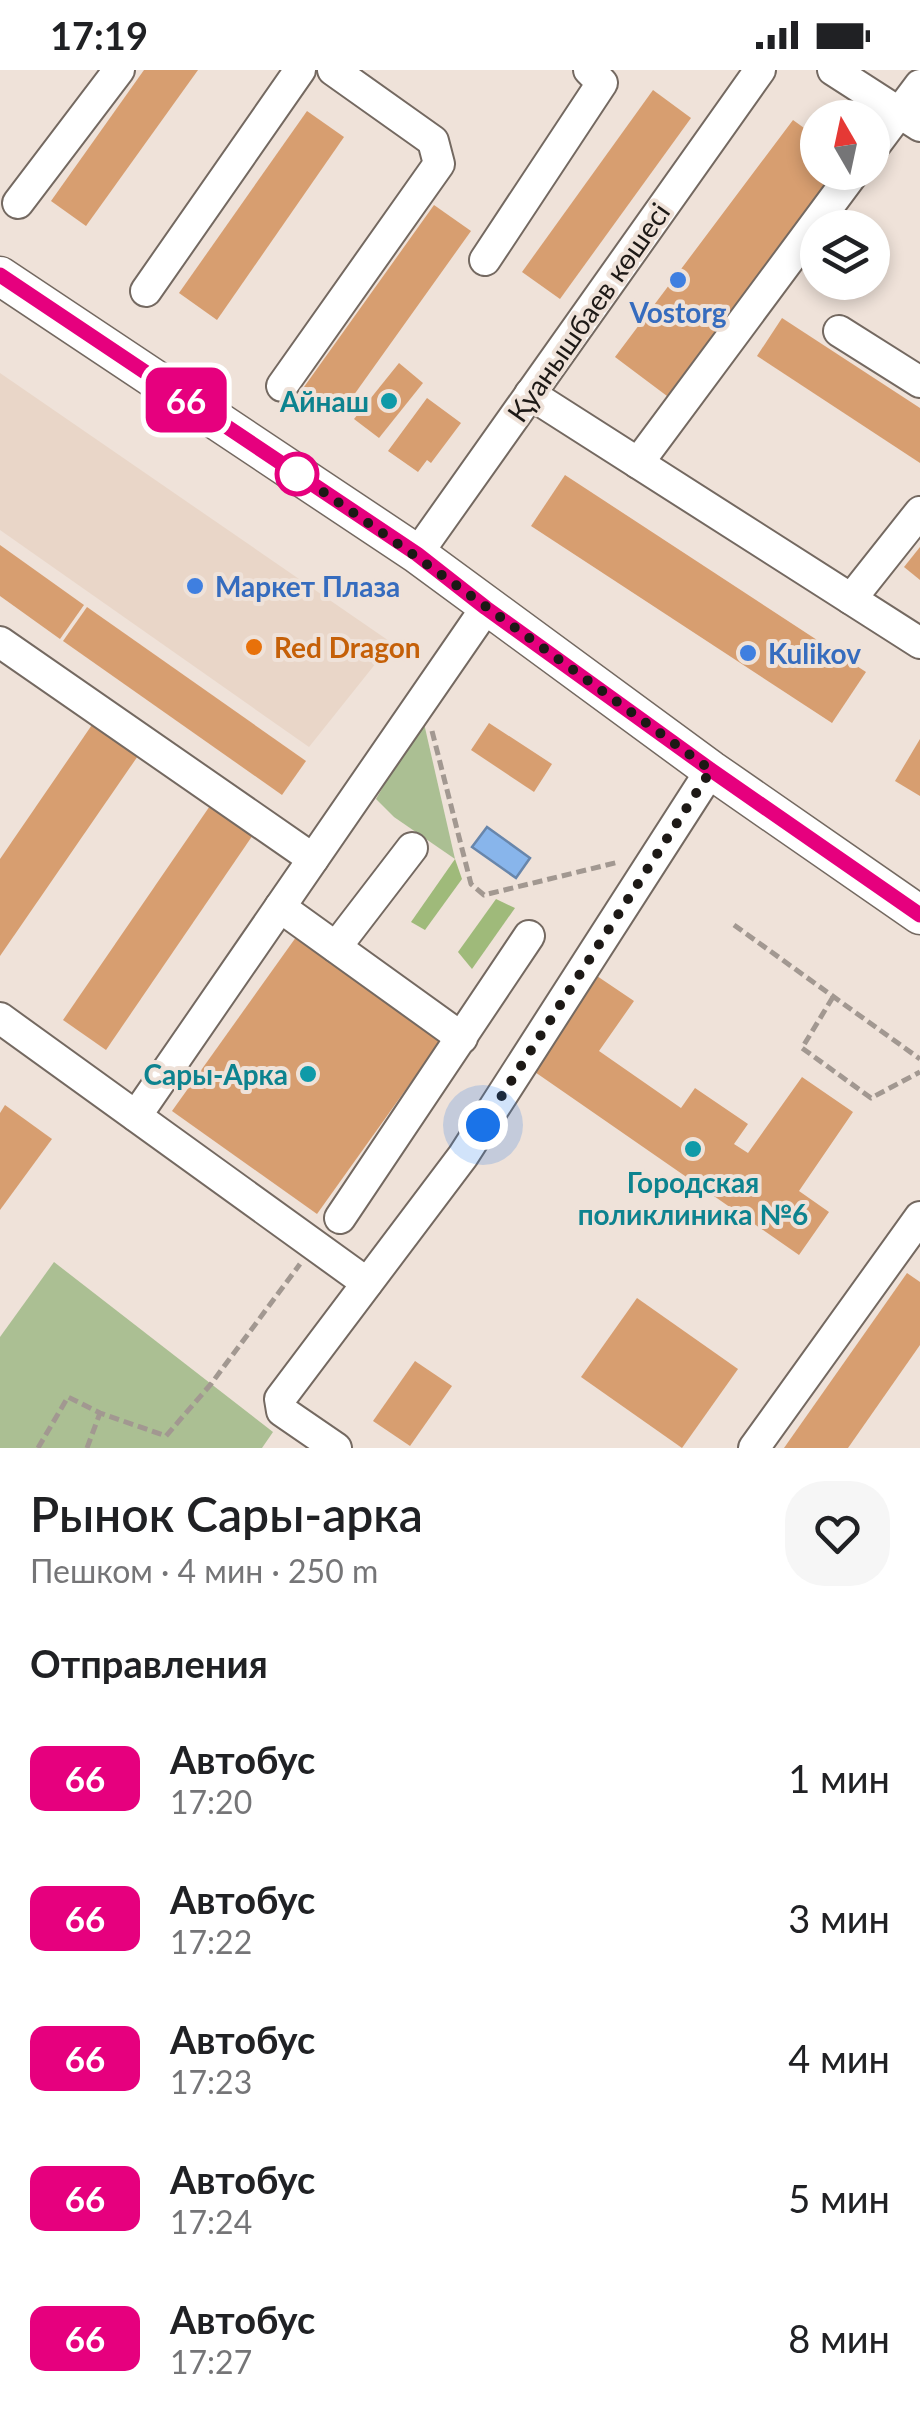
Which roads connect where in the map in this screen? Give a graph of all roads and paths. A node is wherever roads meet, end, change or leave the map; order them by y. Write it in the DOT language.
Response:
graph roads {
  1 [pos="118,70"];
  2 [pos="300,70"];
  3 [pos="333,70"];
  4 [pos="589,70"];
  5 [pos="760,70"];
  6 [pos="833,70"];
  7 [pos="920,85"];
  8 [pos="910,120"];
  9 [pos="890,135"];
  10 [pos="841,190"];
  11 [pos="18,203"];
  12 [pos="485,260"];
  13 [pos="0,276"];
  14 [pos="146,291"];
  15 [pos="839,331"];
  16 [pos="920,382"];
  17 [pos="282,386"];
  18 [pos="530,394"];
  19 [pos="638,464"];
  20 [pos="920,512"];
  21 [pos="417,554"];
  22 [pos="850,599"];
  23 [pos="486,608"];
  24 [pos="0,642"];
  25 [pos="920,643"];
  26 [pos="424,699"];
  27 [pos="711,770"];
  28 [pos="412,848"];
  29 [pos="313,859"];
  30 [pos="644,874"];
  31 [pos="280,907"];
  32 [pos="920,915"];
  33 [pos="734,925"];
  34 [pos="529,936"];
  35 [pos="336,947"];
  36 [pos="834,996"];
  37 [pos="0,1018"];
  38 [pos="462,1038"];
  39 [pos="920,1059"];
  40 [pos="920,1072"];
  41 [pos="136,1116"];
  42 [pos="920,1217"];
  43 [pos="340,1218"];
  44 [pos="314,1245"];
  45 [pos="367,1283"];
  46 [pos="100,1413"];
  47 [pos="38,1448"];
  48 [pos="86,1448"];
  49 [pos="336,1448"];
  50 [pos="754,1448"];
  1 -- 11 [label="street"];
  2 -- 14 [label="street"];
  3 -- 17 [label="street"];
  4 -- 12 [label="street"];
  5 -- 18 [label="street, Қуанышбаев көшесі"];
  6 -- 8 [label="street"];
  7 -- 8 [label="street"];
  8 -- 9 [label="street"];
  10 -- 19 [label="street"];
  13 -- 21 [label="main road"];
  15 -- 16 [label="street"];
  18 -- 19 [label="street"];
  18 -- 21 [label="street, Қуанышбаев көшесі"];
  19 -- 22 [label="street"];
  20 -- 22 [label="street"];
  21 -- 23 [label="main road"];
  22 -- 25 [label="street"];
  23 -- 26 [label="street"];
  23 -- 27 [label="main road"];
  24 -- 29 [label="street"];
  26 -- 29 [label="street"];
  26 -- 30 [label="path"];
  27 -- 30 [label="street"];
  27 -- 32 [label="main road"];
  28 -- 35 [label="street"];
  29 -- 31 [label="street"];
  30 -- 45 [label="street"];
  31 -- 35 [label="street"];
  31 -- 41 [label="street"];
  33 -- 36 [label="path"];
  34 -- 38 [label="street"];
  35 -- 38 [label="street"];
  36 -- 39 [label="path"];
  36 -- 40 [label="path"];
  37 -- 41 [label="street"];
  38 -- 43 [label="street"];
  41 -- 44 [label="street"];
  42 -- 50 [label="street"];
  44 -- 45 [label="street"];
  44 -- 46 [label="path"];
  45 -- 49 [label="street"];
  46 -- 47 [label="path"];
  46 -- 48 [label="path"];
}
